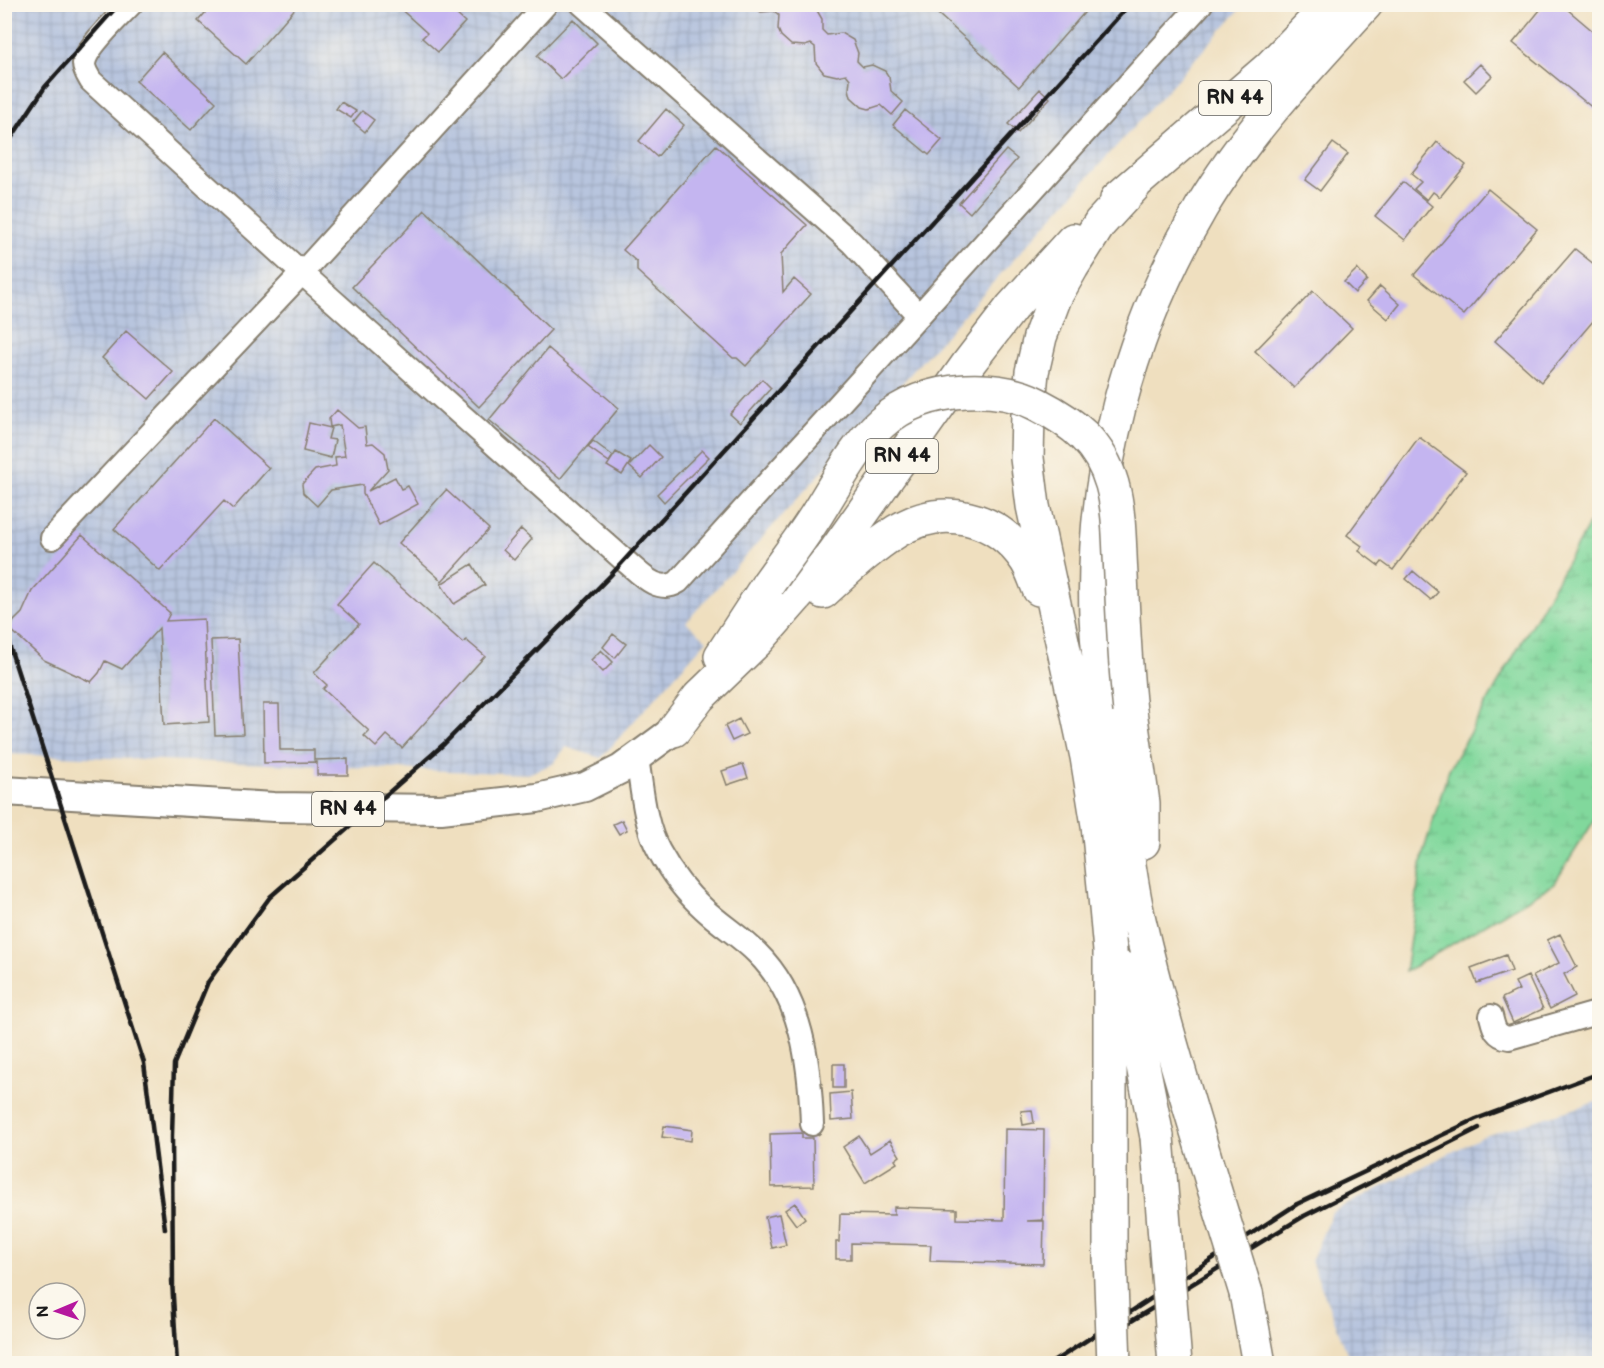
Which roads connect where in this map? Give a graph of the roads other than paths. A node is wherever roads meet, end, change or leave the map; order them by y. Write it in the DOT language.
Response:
graph roads {
  1 [pos="131,4"];
  2 [pos="582,4"];
  3 [pos="1202,4"];
  4 [pos="1331,4"];
  5 [pos="1366,4"];
  6 [pos="538,7"];
  7 [pos="1134,186"];
  8 [pos="302,273"];
  9 [pos="919,315"];
  10 [pos="52,538"];
  11 [pos="1071,682"];
  12 [pos="699,697"];
  13 [pos="674,730"];
  14 [pos="637,758"];
  15 [pos="4,790"];
  16 [pos="1098,825"];
  17 [pos="1138,916"];
  18 [pos="1599,1012"];
  19 [pos="1491,1016"];
  20 [pos="812,1124"];
  21 [pos="1254,1329"];
  22 [pos="1114,1364"];
  23 [pos="1175,1364"];
  24 [pos="1260,1364"];
  25 [pos="1270,1364"];
  1 -- 8 [label="lane"];
  2 -- 9 [label="lane"];
  3 -- 9 [label="lane"];
  4 -- 7 [label="highway, RN 44"];
  5 -- 17 [label="highway, RN 44"];
  6 -- 8 [label="lane"];
  7 -- 11 [label="highway"];
  7 -- 12 [label="highway, RN 44"];
  8 -- 9 [label="lane"];
  8 -- 10 [label="lane"];
  11 -- 13 [label="highway"];
  11 -- 16 [label="highway"];
  12 -- 13 [label="highway, RN 44"];
  12 -- 17 [label="highway, bridge"];
  13 -- 14 [label="main road, RN 44"];
  14 -- 15 [label="main road, RN 44"];
  14 -- 20 [label="lane"];
  16 -- 22 [label="highway, bridge"];
  16 -- 23 [label="highway, bridge"];
  17 -- 21 [label="highway, bridge"];
  18 -- 19 [label="lane"];
  21 -- 24 [label="highway"];
  21 -- 25 [label="highway"];
}
